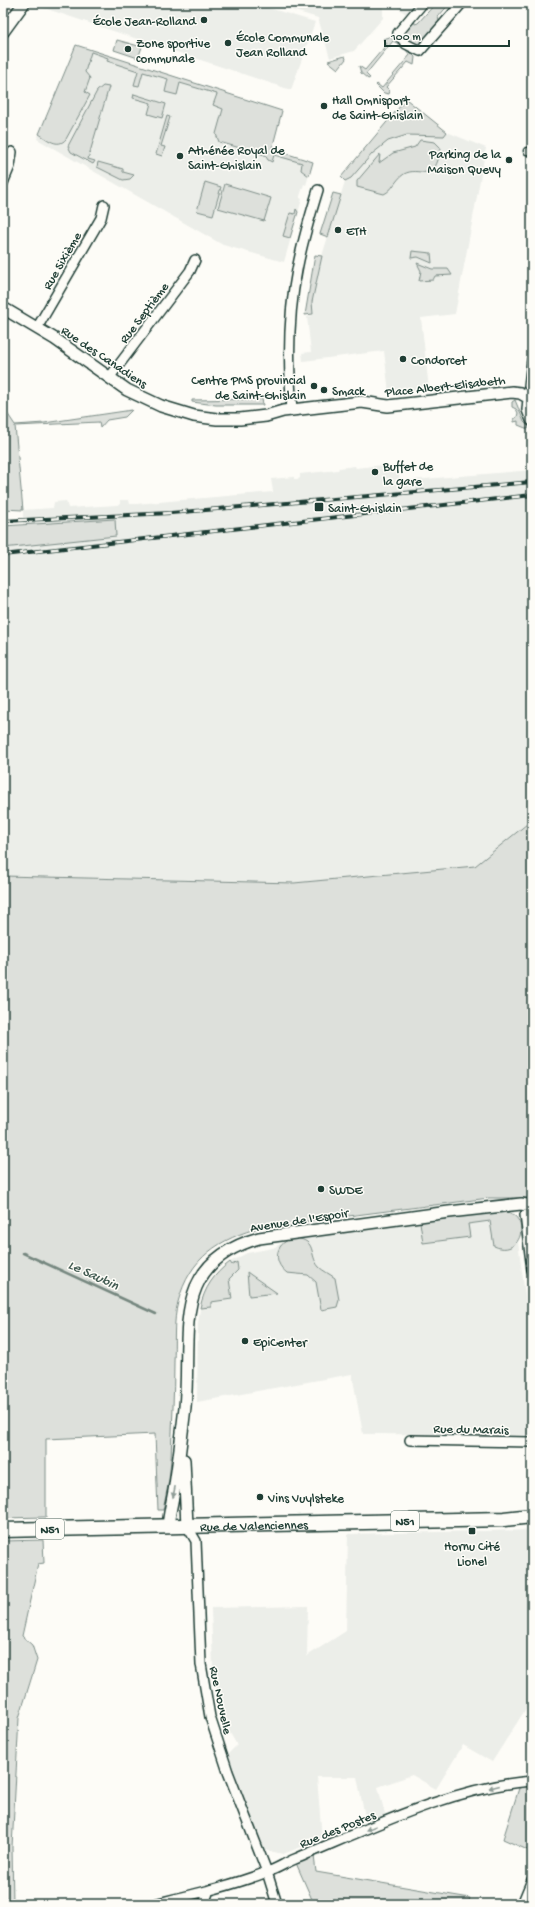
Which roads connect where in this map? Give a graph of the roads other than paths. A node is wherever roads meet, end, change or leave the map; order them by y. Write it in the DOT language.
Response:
graph roads {
  1 [pos="24,3"];
  2 [pos="423,3"];
  3 [pos="462,3"];
  4 [pos="3,32"];
  5 [pos="12,152"];
  6 [pos="3,183"];
  7 [pos="318,190"];
  8 [pos="104,205"];
  9 [pos="195,260"];
  10 [pos="3,308"];
  11 [pos="37,328"];
  12 [pos="532,360"];
  13 [pos="109,378"];
  14 [pos="531,396"];
  15 [pos="292,410"];
  16 [pos="532,420"];
  17 [pos="532,1206"];
  18 [pos="524,1216"];
  19 [pos="531,1250"];
  20 [pos="532,1270"];
  21 [pos="181,1440"];
  22 [pos="410,1440"];
  23 [pos="532,1442"];
  24 [pos="532,1516"];
  25 [pos="504,1519"];
  26 [pos="532,1524"];
  27 [pos="187,1526"];
  28 [pos="168,1527"];
  29 [pos="3,1530"];
  30 [pos="532,1781"];
  31 [pos="267,1872"];
  32 [pos="532,1880"];
  33 [pos="209,1890"];
  34 [pos="154,1904"];
  35 [pos="204,1904"];
  36 [pos="277,1904"];
  37 [pos="522,1904"];
  1 -- 4 [label="street"];
  2 -- 3 [label="street"];
  5 -- 6 [label="street"];
  7 -- 15 [label="street"];
  8 -- 11 [label="street, Rue Sixième"];
  9 -- 13 [label="street, Rue Septième"];
  10 -- 11 [label="street, Rue des Canadiens"];
  11 -- 13 [label="street, Rue des Canadiens"];
  12 -- 14 [label="street"];
  13 -- 15 [label="street, Rue des Canadiens"];
  14 -- 15 [label="street, Place Albert-Elisabeth"];
  14 -- 16 [label="street"];
  17 -- 21 [label="street, Avenue de l'Espoir"];
  18 -- 19 [label="street"];
  19 -- 20 [label="street"];
  21 -- 27 [label="street"];
  21 -- 28 [label="street, one-way"];
  22 -- 23 [label="street, Rue du Marais"];
  24 -- 25 [label="main road, Rue de Valenciennes / N51"];
  25 -- 26 [label="main road, Rue de Valenciennes / N51"];
  25 -- 27 [label="main road, Rue de Valenciennes / N51"];
  27 -- 28 [label="main road, Rue de Valenciennes / N51"];
  27 -- 31 [label="street, Rue Nouvelle"];
  28 -- 29 [label="main road, Rue de Valenciennes / N51"];
  30 -- 31 [label="street, Rue des Postes, one-way"];
  31 -- 33 [label="street, Rue des Postes"];
  31 -- 36 [label="street, Rue Nouvelle"];
  32 -- 37 [label="street"];
  33 -- 34 [label="street, Rue des Postes"];
  33 -- 35 [label="street"];
}
